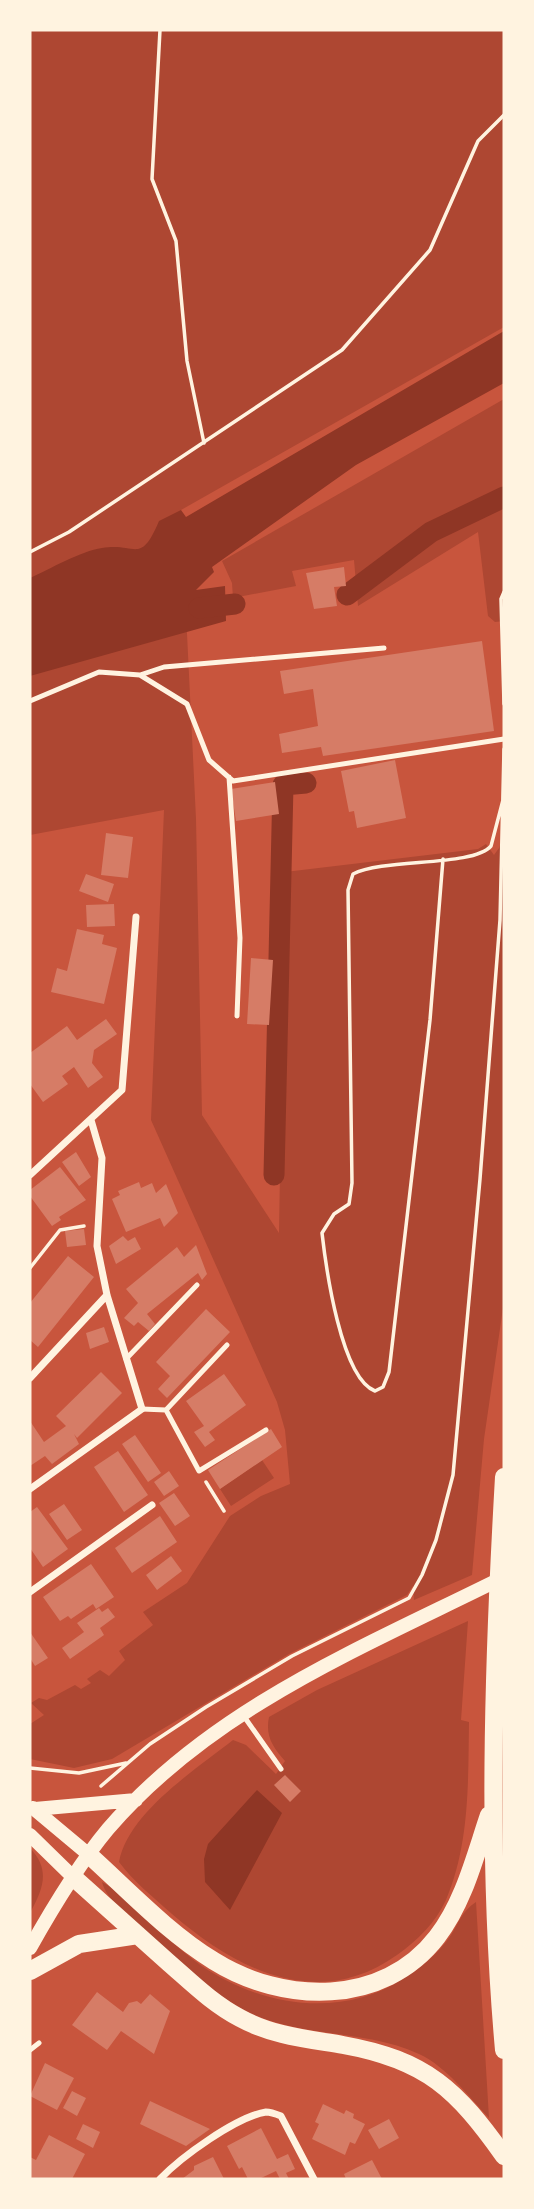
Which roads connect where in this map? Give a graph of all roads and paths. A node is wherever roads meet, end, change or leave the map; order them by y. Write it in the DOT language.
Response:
graph roads {
  1 [pos="159,30"];
  2 [pos="504,115"];
  3 [pos="204,443"];
  4 [pos="30,552"];
  5 [pos="504,592"];
  6 [pos="384,648"];
  7 [pos="140,675"];
  8 [pos="30,701"];
  9 [pos="504,704"];
  10 [pos="504,738"];
  11 [pos="229,777"];
  12 [pos="504,798"];
  13 [pos="443,859"];
  14 [pos="136,917"];
  15 [pos="237,1016"];
  16 [pos="91,1120"];
  17 [pos="30,1175"];
  18 [pos="97,1224"];
  19 [pos="30,1268"];
  20 [pos="197,1285"];
  21 [pos="107,1295"];
  22 [pos="227,1345"];
  23 [pos="126,1359"];
  24 [pos="30,1378"];
  25 [pos="142,1409"];
  26 [pos="166,1410"];
  27 [pos="266,1430"];
  28 [pos="200,1471"];
  29 [pos="504,1477"];
  30 [pos="30,1489"];
  31 [pos="152,1505"];
  32 [pos="224,1511"];
  33 [pos="504,1577"];
  34 [pos="30,1592"];
  35 [pos="242,1713"];
  36 [pos="30,1768"];
  37 [pos="281,1769"];
  38 [pos="136,1800"];
  39 [pos="493,1801"];
  40 [pos="33,1807"];
  41 [pos="30,1835"];
  42 [pos="88,1854"];
  43 [pos="73,1877"];
  44 [pos="138,1935"];
  45 [pos="30,1948"];
  46 [pos="30,1971"];
  47 [pos="39,2043"];
  48 [pos="30,2050"];
  49 [pos="504,2050"];
  50 [pos="504,2156"];
  51 [pos="160,2179"];
  52 [pos="314,2179"];
  1 -- 3 [label="path"];
  2 -- 3 [label="path"];
  3 -- 4 [label="path"];
  5 -- 9 [label="path"];
  6 -- 7 [label="lane"];
  7 -- 8 [label="lane"];
  7 -- 11 [label="lane"];
  10 -- 11 [label="lane"];
  10 -- 12 [label="path"];
  11 -- 15 [label="lane"];
  12 -- 13 [label="path"];
  12 -- 36 [label="path"];
  13 -- 13 [label="path"];
  14 -- 16 [label="street"];
  16 -- 17 [label="street"];
  16 -- 18 [label="street"];
  18 -- 19 [label="path"];
  18 -- 21 [label="street"];
  20 -- 23 [label="lane"];
  21 -- 23 [label="street"];
  21 -- 24 [label="street"];
  22 -- 26 [label="lane"];
  23 -- 25 [label="street"];
  25 -- 26 [label="lane"];
  25 -- 30 [label="street"];
  26 -- 28 [label="lane"];
  27 -- 28 [label="lane"];
  28 -- 32 [label="path"];
  29 -- 39 [label="highway"];
  31 -- 34 [label="street"];
  33 -- 35 [label="main road"];
  35 -- 37 [label="lane"];
  35 -- 38 [label="main road"];
  38 -- 40 [label="main road"];
  38 -- 42 [label="main road"];
  39 -- 42 [label="highway"];
  39 -- 49 [label="highway"];
  40 -- 42 [label="main road"];
  41 -- 43 [label="main road"];
  42 -- 43 [label="main road"];
  43 -- 44 [label="highway"];
  43 -- 45 [label="main road"];
  44 -- 46 [label="highway"];
  44 -- 50 [label="highway"];
  47 -- 48 [label="lane"];
  51 -- 52 [label="street"];
}
